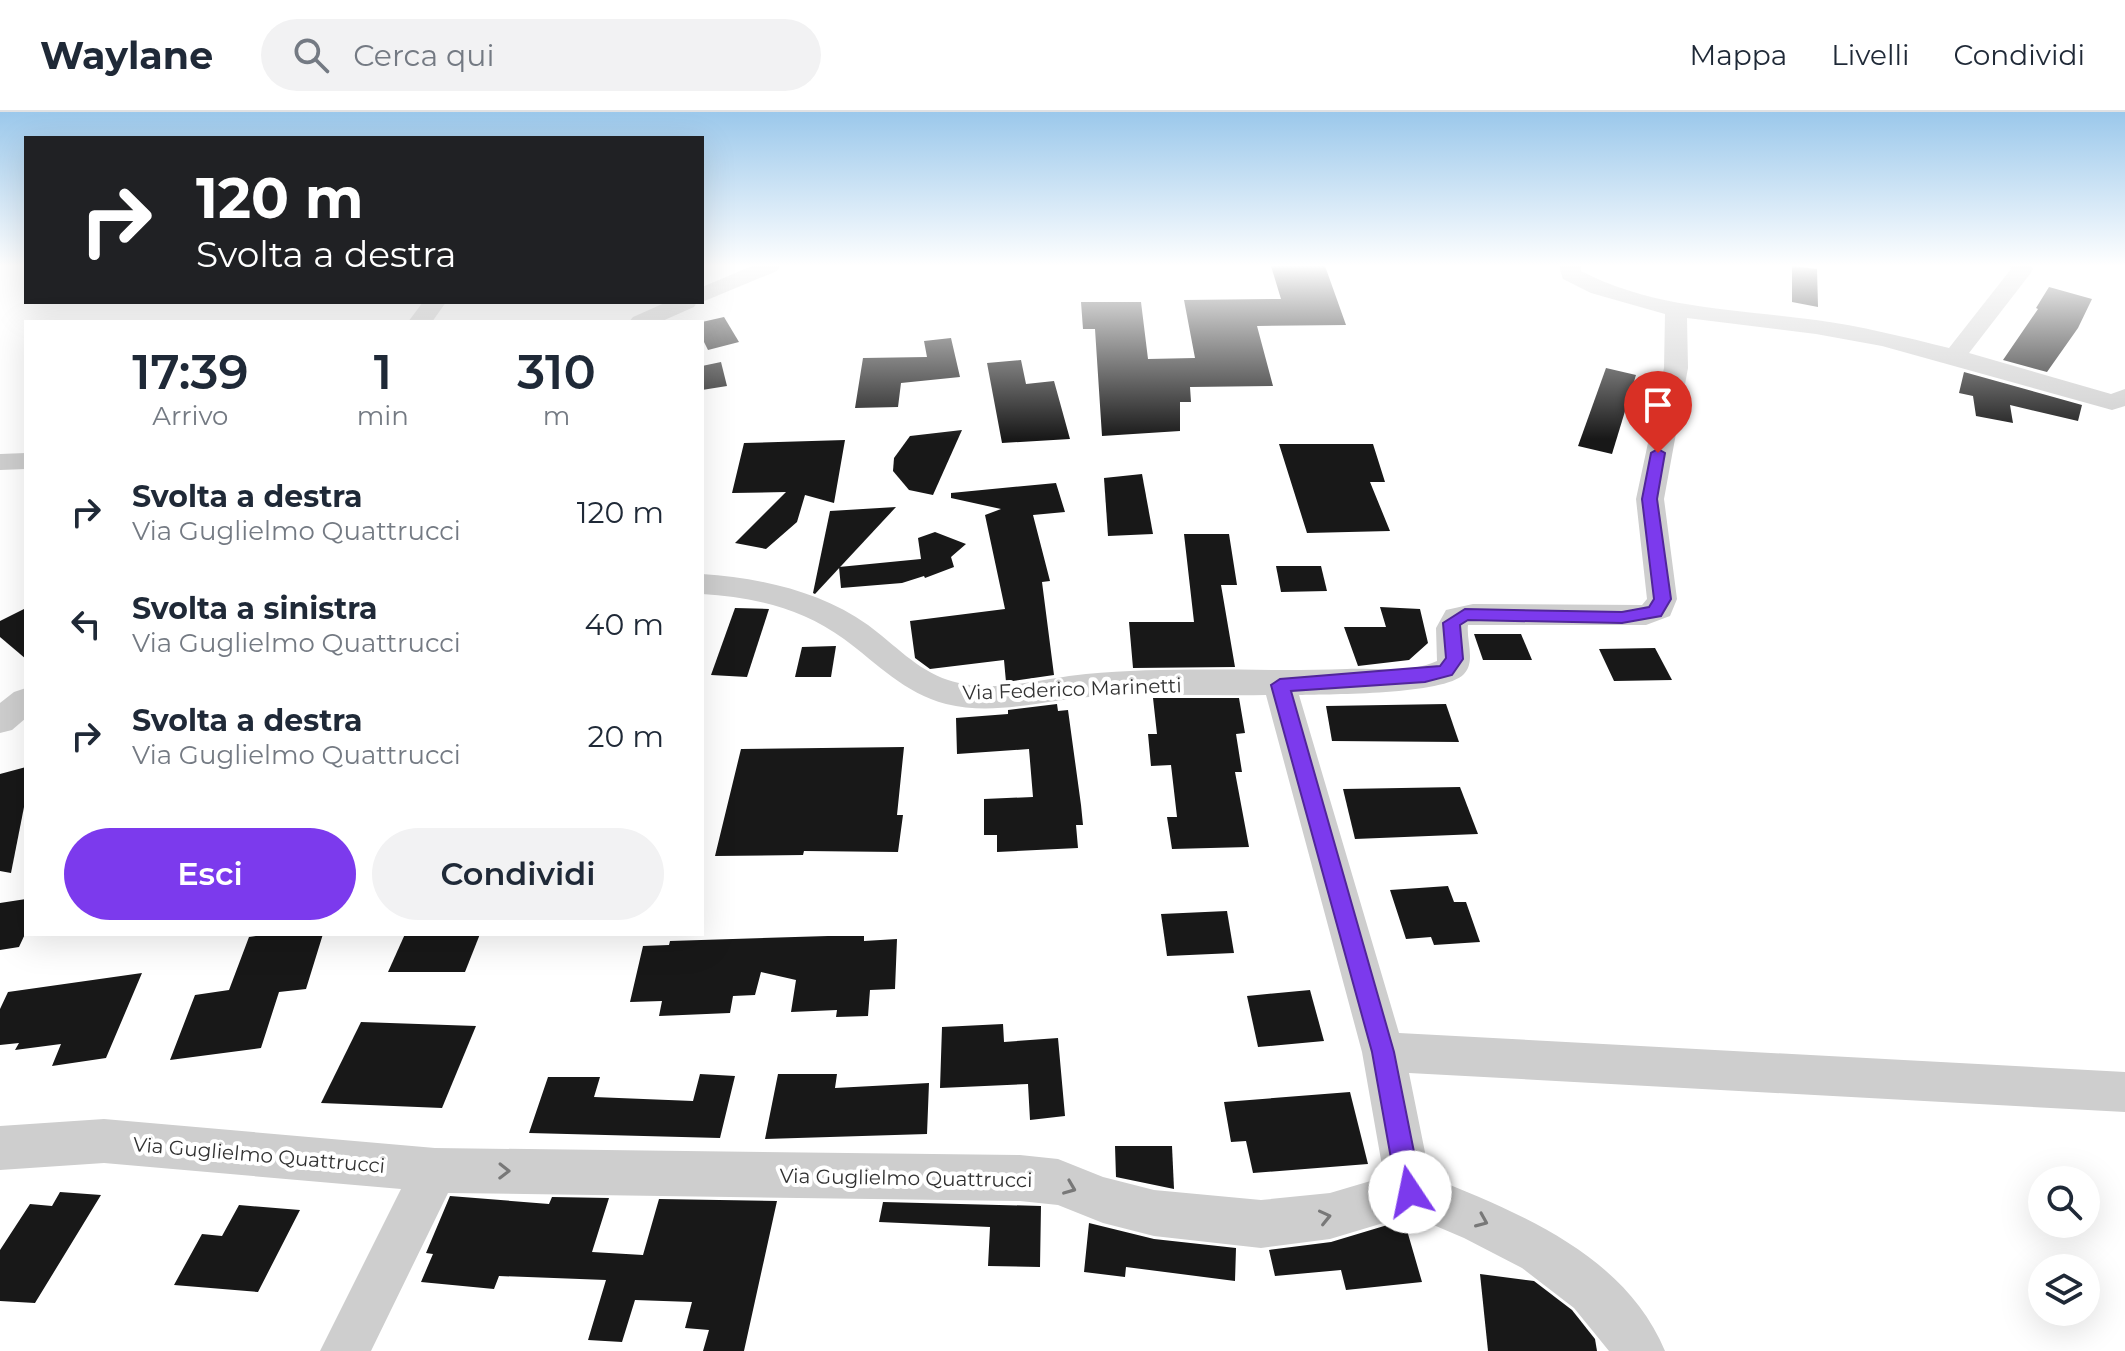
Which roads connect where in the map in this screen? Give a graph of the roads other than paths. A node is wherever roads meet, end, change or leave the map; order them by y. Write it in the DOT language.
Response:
graph roads {
  1 [pos="1676,324"];
  2 [pos="1793,324"];
  3 [pos="1980,324"];
  4 [pos="1955,356"];
  5 [pos="2119,400"];
  6 [pos="24,461"];
  7 [pos="0,462"];
  8 [pos="704,584"];
  9 [pos="1280,685"];
  10 [pos="24,702"];
  11 [pos="0,721"];
  12 [pos="1383,1052"];
  13 [pos="2125,1092"];
  14 [pos="0,1148"];
  15 [pos="435,1170"];
  16 [pos="1410,1192"];
  17 [pos="345,1351"];
  18 [pos="1640,1351"];
  1 -- 9 [label="street"];
  2 -- 4 [label="street"];
  3 -- 4 [label="street"];
  4 -- 5 [label="street"];
  6 -- 7 [label="street"];
  8 -- 9 [label="street, Via Federico Marinetti"];
  9 -- 12 [label="street"];
  10 -- 11 [label="street"];
  12 -- 13 [label="street"];
  12 -- 16 [label="street"];
  14 -- 15 [label="street, Via Guglielmo Quattrucci"];
  15 -- 16 [label="street, Via Guglielmo Quattrucci, one-way"];
  15 -- 17 [label="street"];
  16 -- 18 [label="street, one-way"];
}
